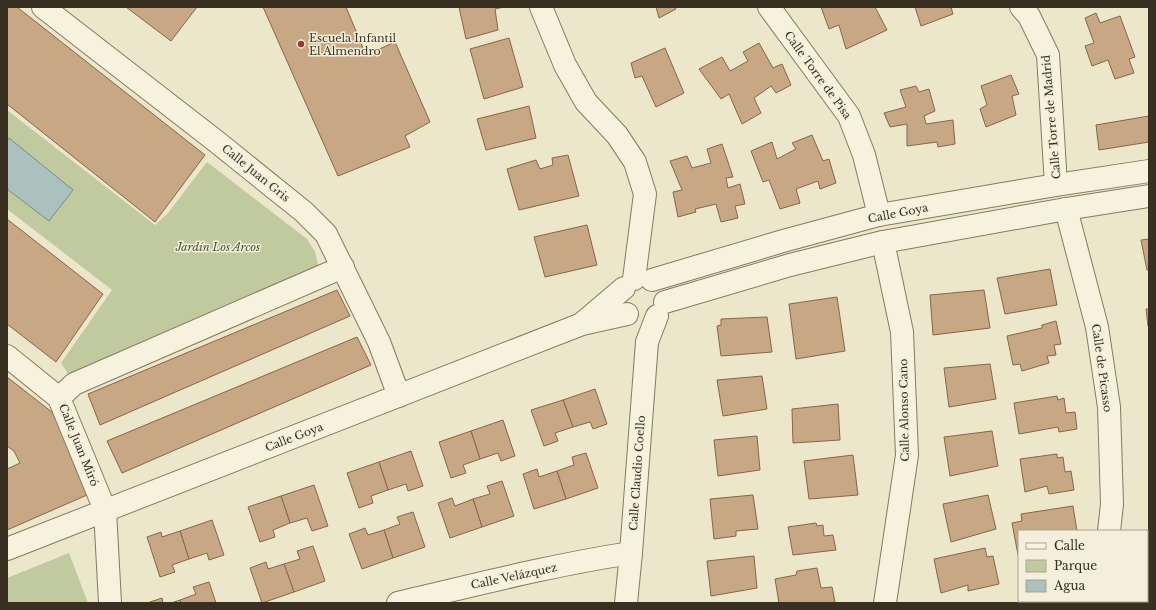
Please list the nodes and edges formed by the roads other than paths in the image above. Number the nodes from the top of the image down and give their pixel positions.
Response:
1 (43, 7) edge
2 (540, 7) edge
3 (769, 7) edge
4 (1021, 7) edge
5 (1149, 171) edge
6 (1056, 185) junction
7 (1149, 196) edge
8 (1066, 209) junction
9 (879, 215) junction
10 (883, 242) junction
11 (343, 267) junction
12 (637, 282) junction
13 (661, 309) junction
14 (630, 316) junction
15 (582, 324) junction
16 (647, 342) junction
17 (7, 356) edge
18 (399, 396) junction
19 (59, 398) junction
20 (105, 510) junction
21 (1109, 530) edge
22 (7, 549) edge
23 (631, 553) junction
24 (110, 603) edge
25 (398, 603) edge
26 (626, 603) edge
27 (885, 603) edge

1 - 11 street, Calle Juan Gris
2 - 12 street
3 - 9 street, Calle Torre de Pisa
4 - 6 street, Calle Torre de Madrid
5 - 6 street, Calle Goya
6 - 9 street, Calle Goya
7 - 8 street
8 - 10 street
8 - 21 street, Calle de Picasso
9 - 12 street, Calle Goya
10 - 13 street
10 - 27 street, Calle Alonso Cano
11 - 18 street, Calle Juan Gris
11 - 19 street
12 - 13 street
12 - 14 street
12 - 15 street, Calle Goya
13 - 14 street
13 - 16 street, Calle Claudio Coello
14 - 15 street, Calle Goya
14 - 16 street
15 - 18 street, Calle Goya
16 - 23 street, Calle Claudio Coello
17 - 19 street, Calle Juan Miró
18 - 20 street, Calle Goya
19 - 20 street, Calle Juan Miró
20 - 22 street, Calle Goya
20 - 24 street, Calle Juan Miró
23 - 25 street, Calle Velázquez
23 - 26 street, Calle Claudio Coello

